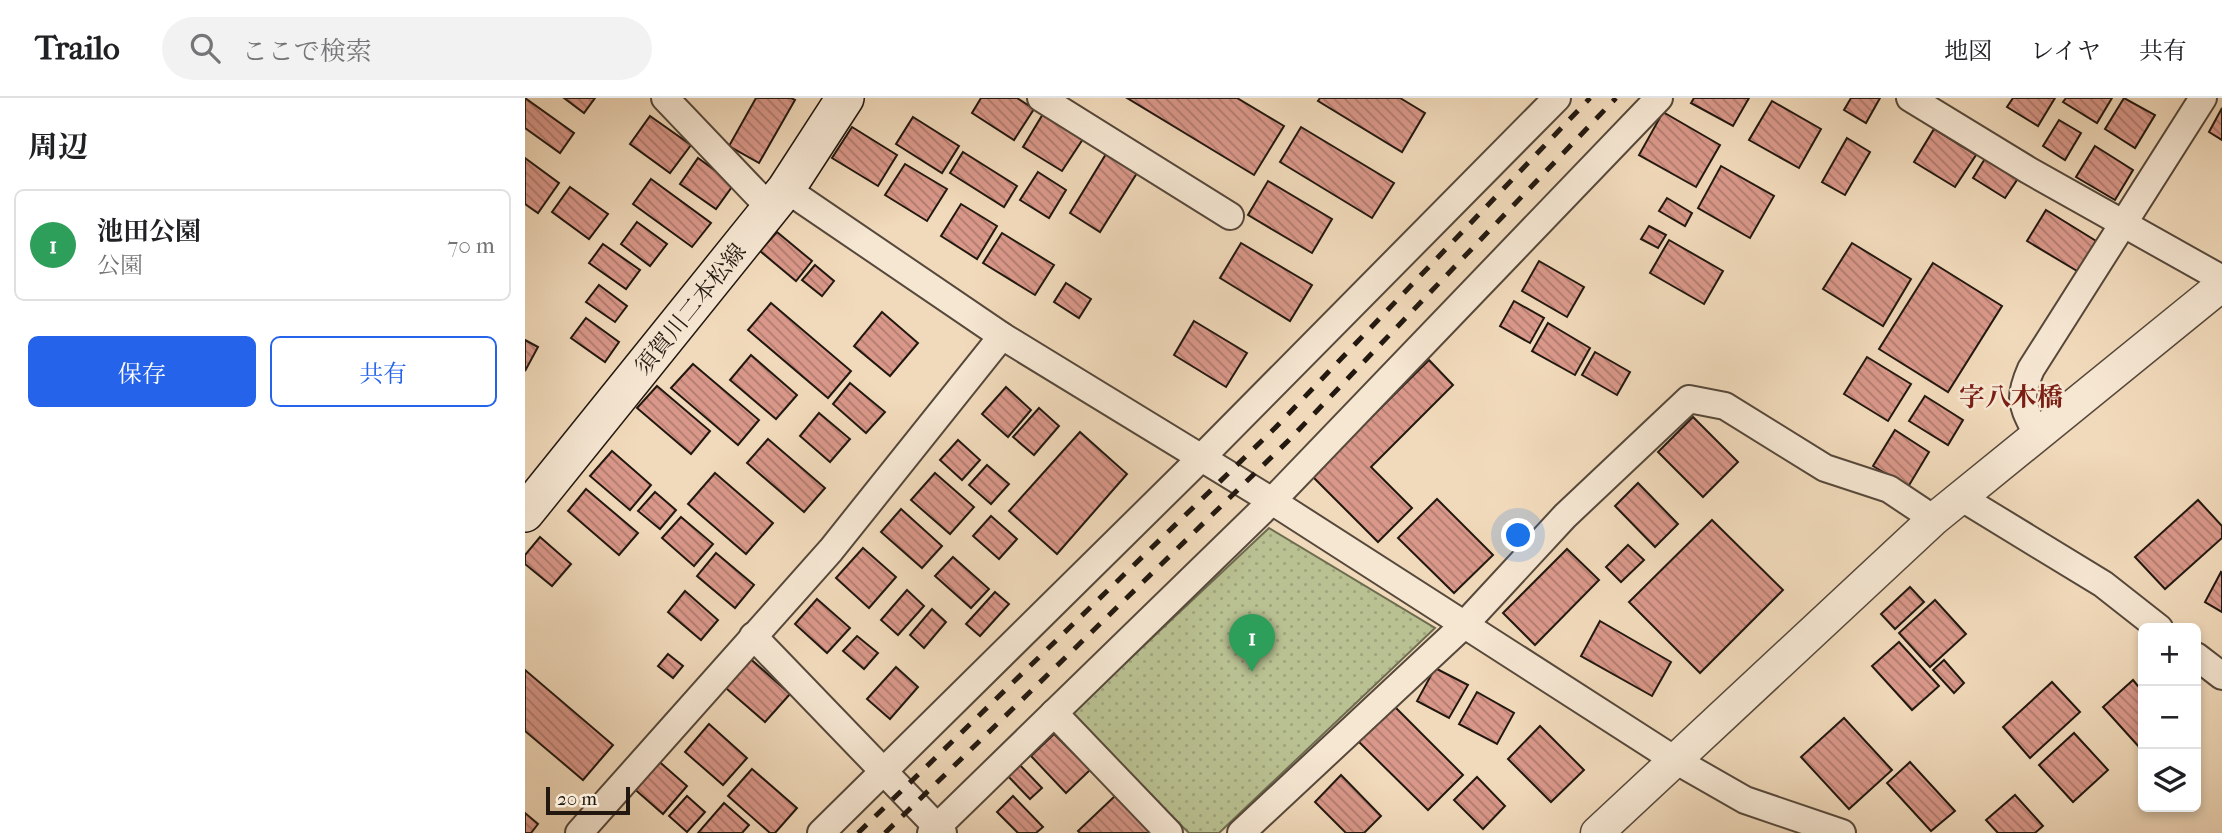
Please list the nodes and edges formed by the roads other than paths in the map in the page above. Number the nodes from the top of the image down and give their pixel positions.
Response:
1 (665, 98) edge
2 (845, 98) edge
3 (1041, 98) edge
4 (1557, 98) edge
5 (1659, 98) edge
6 (1910, 98) edge
7 (2203, 98) edge
8 (778, 199) junction
9 (1230, 216) dead end
10 (2123, 225) junction
11 (2222, 279) edge
12 (2222, 285) edge
13 (1002, 336) junction
14 (2037, 435) junction
15 (1201, 459) junction
16 (1962, 498) junction
17 (1272, 501) junction
18 (525, 513) edge
19 (1934, 519) junction
20 (2153, 623) edge
21 (1465, 624) junction
22 (753, 636) junction
23 (2201, 660) edge
24 (2222, 676) edge
25 (1054, 713) junction
26 (1675, 760) junction
27 (885, 771) junction
28 (937, 831) edge
29 (579, 833) edge
30 (821, 833) edge
31 (1169, 833) edge
32 (1241, 833) edge
33 (1597, 833) edge
34 (1842, 833) edge

1 - 8 street
2 - 8 main road, 須賀川二本松線
3 - 9 street
4 - 15 street
5 - 17 street
6 - 10 street
7 - 10 street
8 - 13 street
8 - 18 main road, 須賀川二本松線
10 - 11 street
10 - 14 street
12 - 14 street
13 - 15 street
13 - 22 street
14 - 16 street
15 - 17 street
15 - 27 street
16 - 19 street
16 - 20 street
17 - 21 street
17 - 25 street
19 - 21 street
19 - 26 street
21 - 26 street
21 - 32 street
22 - 27 street
22 - 29 street
23 - 24 street
25 - 28 street
25 - 31 street
26 - 33 street
26 - 34 street
27 - 28 street
27 - 30 street

